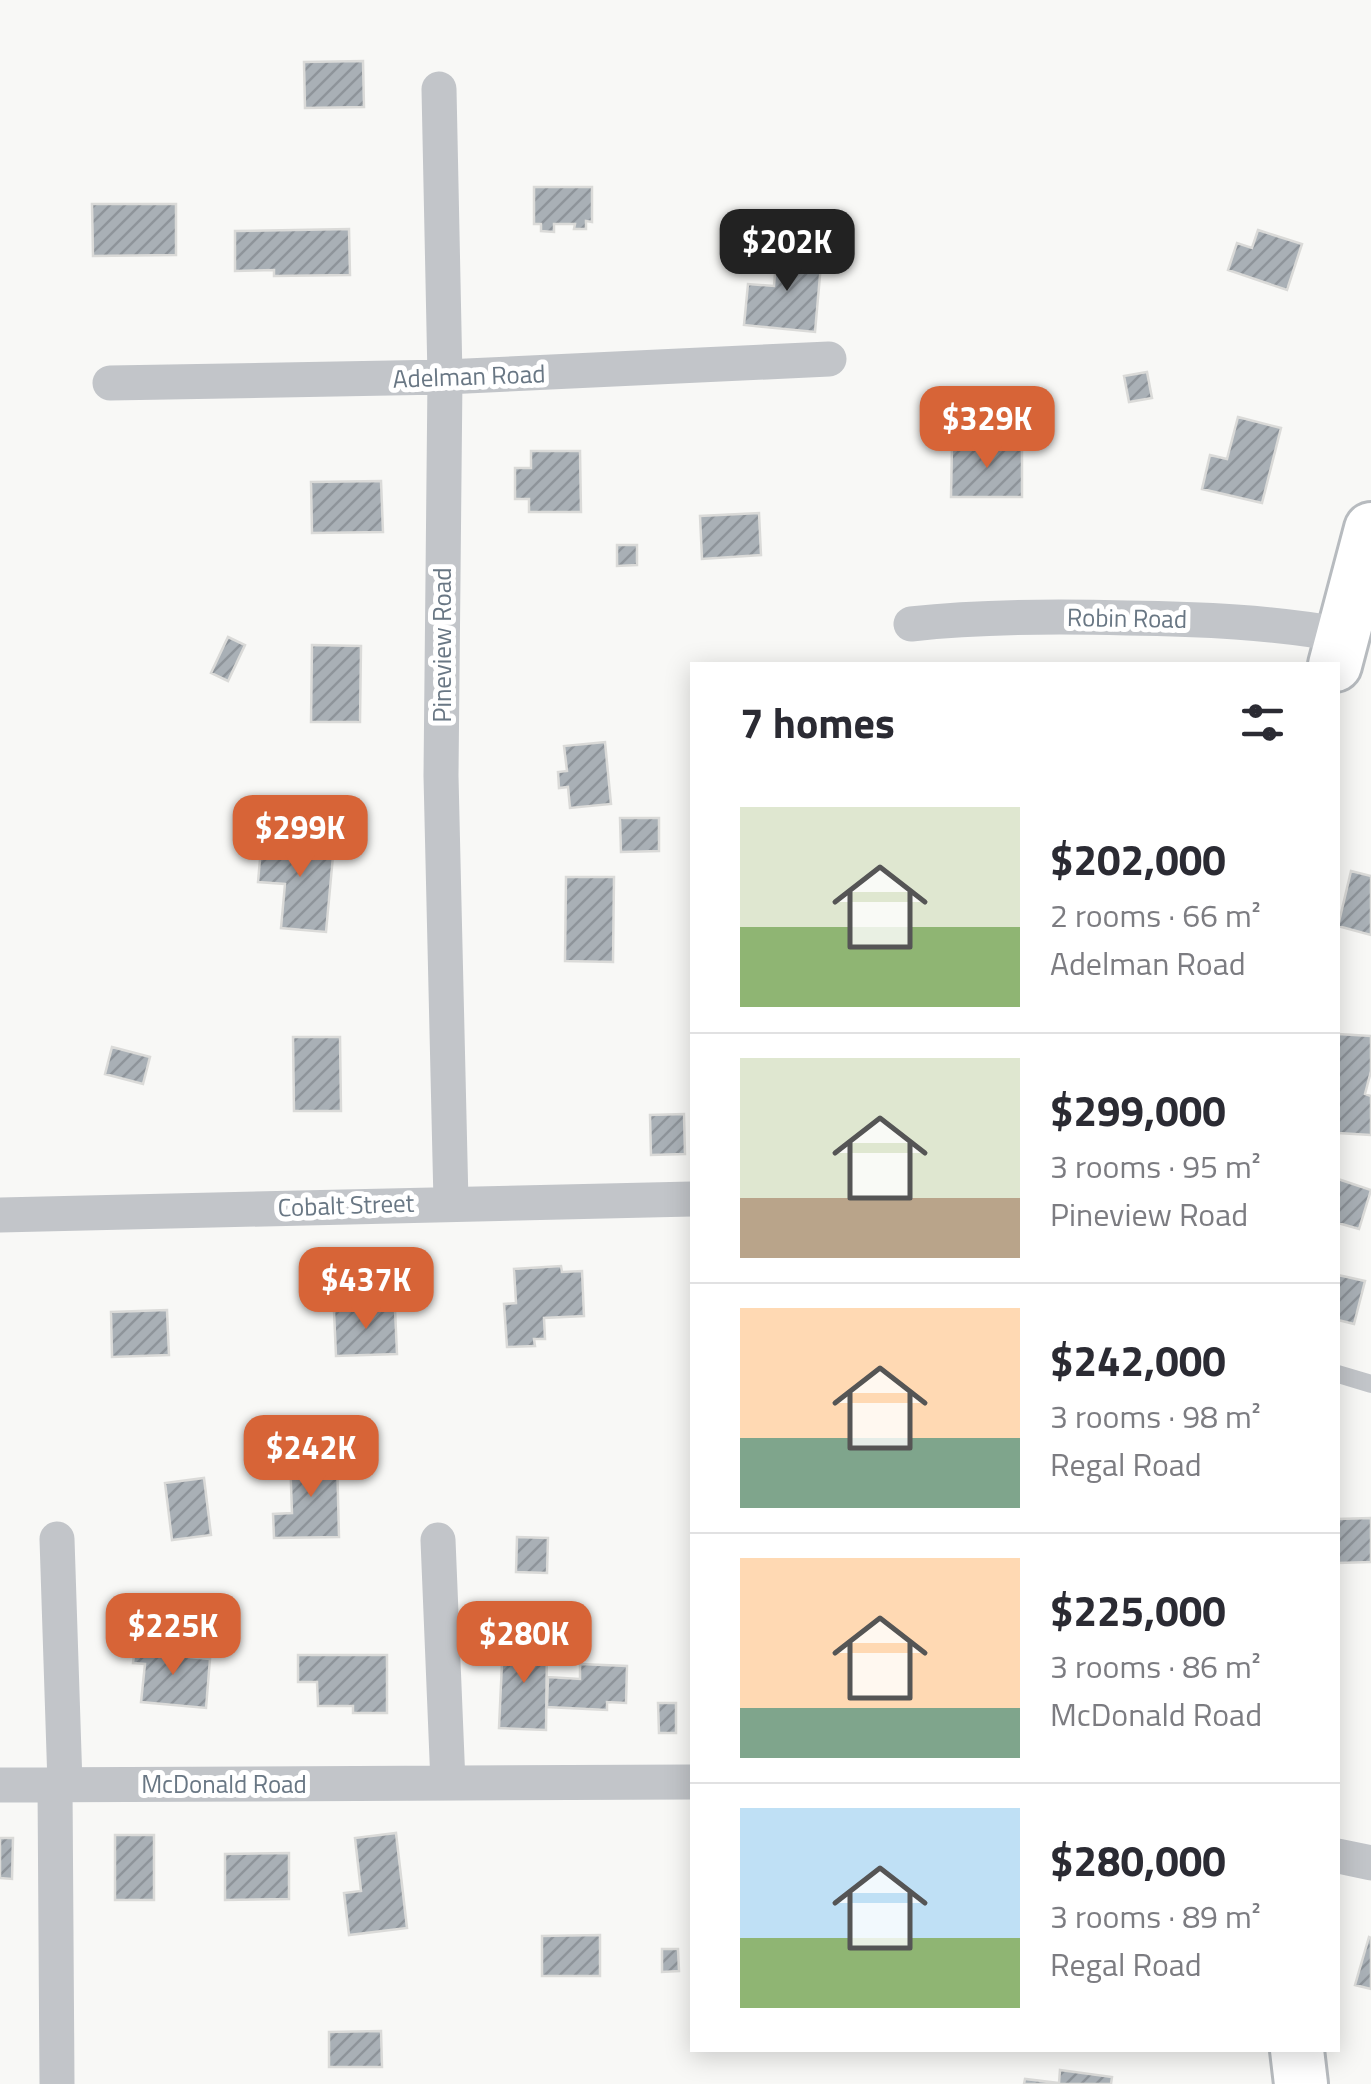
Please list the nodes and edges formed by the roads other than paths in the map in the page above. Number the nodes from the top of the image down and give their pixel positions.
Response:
1 (439, 88) dead end
2 (829, 359) dead end
3 (444, 378) junction
4 (110, 383) dead end
5 (1371, 529) edge
6 (911, 624) dead end
7 (1339, 650) edge
8 (690, 1199) edge
9 (451, 1202) junction
10 (0, 1215) edge
11 (1340, 1375) edge
12 (1371, 1384) edge
13 (57, 1539) dead end
14 (438, 1540) dead end
15 (690, 1782) edge
16 (448, 1783) junction
17 (60, 1784) junction
18 (0, 1785) edge
19 (1340, 1856) edge
20 (1371, 1863) edge
21 (1297, 2052) edge
22 (58, 2084) edge
23 (1301, 2084) edge

1 - 3 street, Pineview Road
2 - 3 street, Adelman Road
3 - 4 street, Adelman Road
3 - 9 street, Pineview Road
5 - 7 street
6 - 7 street, Robin Road
8 - 9 street, Cobalt Street
9 - 10 street, Cobalt Street
11 - 12 lane
13 - 17 street
14 - 16 street
15 - 16 street, McDonald Road
16 - 17 street, McDonald Road
17 - 18 street, McDonald Road
17 - 22 street
19 - 20 street
21 - 23 street

